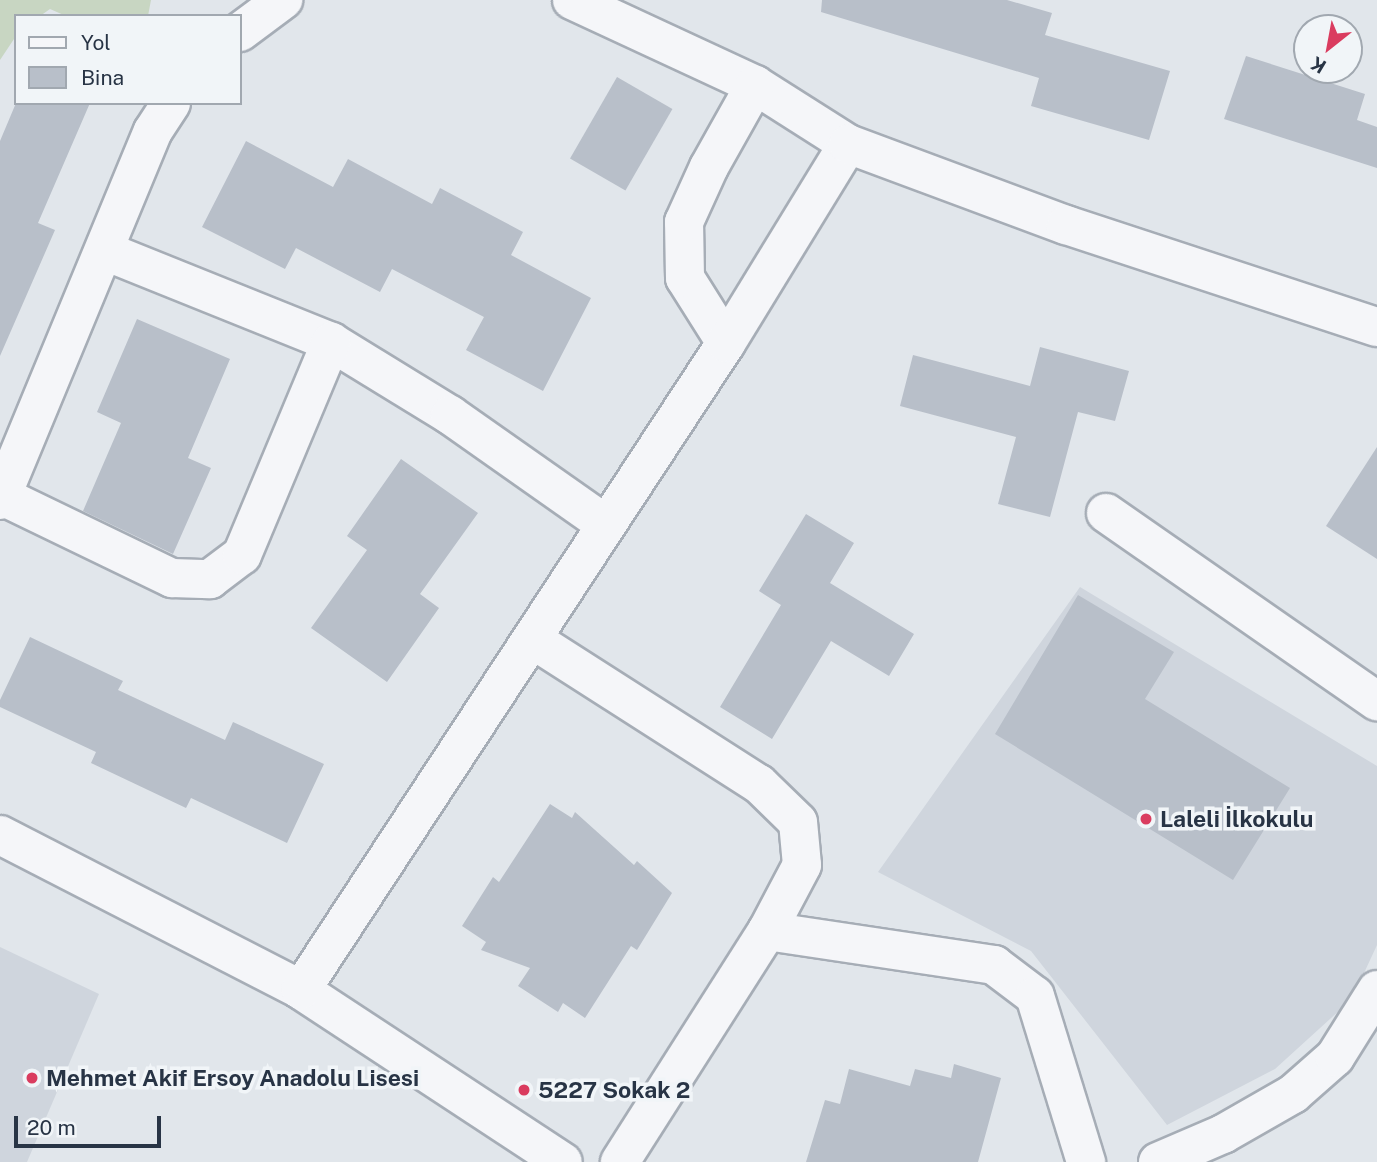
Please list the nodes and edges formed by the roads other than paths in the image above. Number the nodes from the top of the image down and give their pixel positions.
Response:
1 (282, 0) edge
2 (572, 0) edge
3 (242, 30) edge
4 (755, 85) junction
5 (170, 105) edge
6 (848, 144) junction
7 (105, 251) junction
8 (1377, 327) edge
9 (331, 342) junction
10 (726, 343) junction
11 (1, 498) edge
12 (1106, 513) dead end
13 (605, 524) junction
14 (532, 639) junction
15 (1377, 701) edge
16 (0, 835) edge
17 (767, 931) junction
18 (301, 989) junction
19 (1377, 990) edge
20 (563, 1162) edge
21 (620, 1162) edge
22 (1086, 1162) edge
23 (1158, 1162) edge

1 - 3 street
2 - 4 street
4 - 6 street
4 - 10 street
5 - 7 street
6 - 8 street
6 - 10 street
7 - 9 street
7 - 11 street
9 - 11 street
9 - 13 street
10 - 13 street
12 - 15 street
13 - 14 street
14 - 17 street
14 - 18 street
16 - 18 street
17 - 21 street
17 - 22 street
18 - 20 street
19 - 23 street

